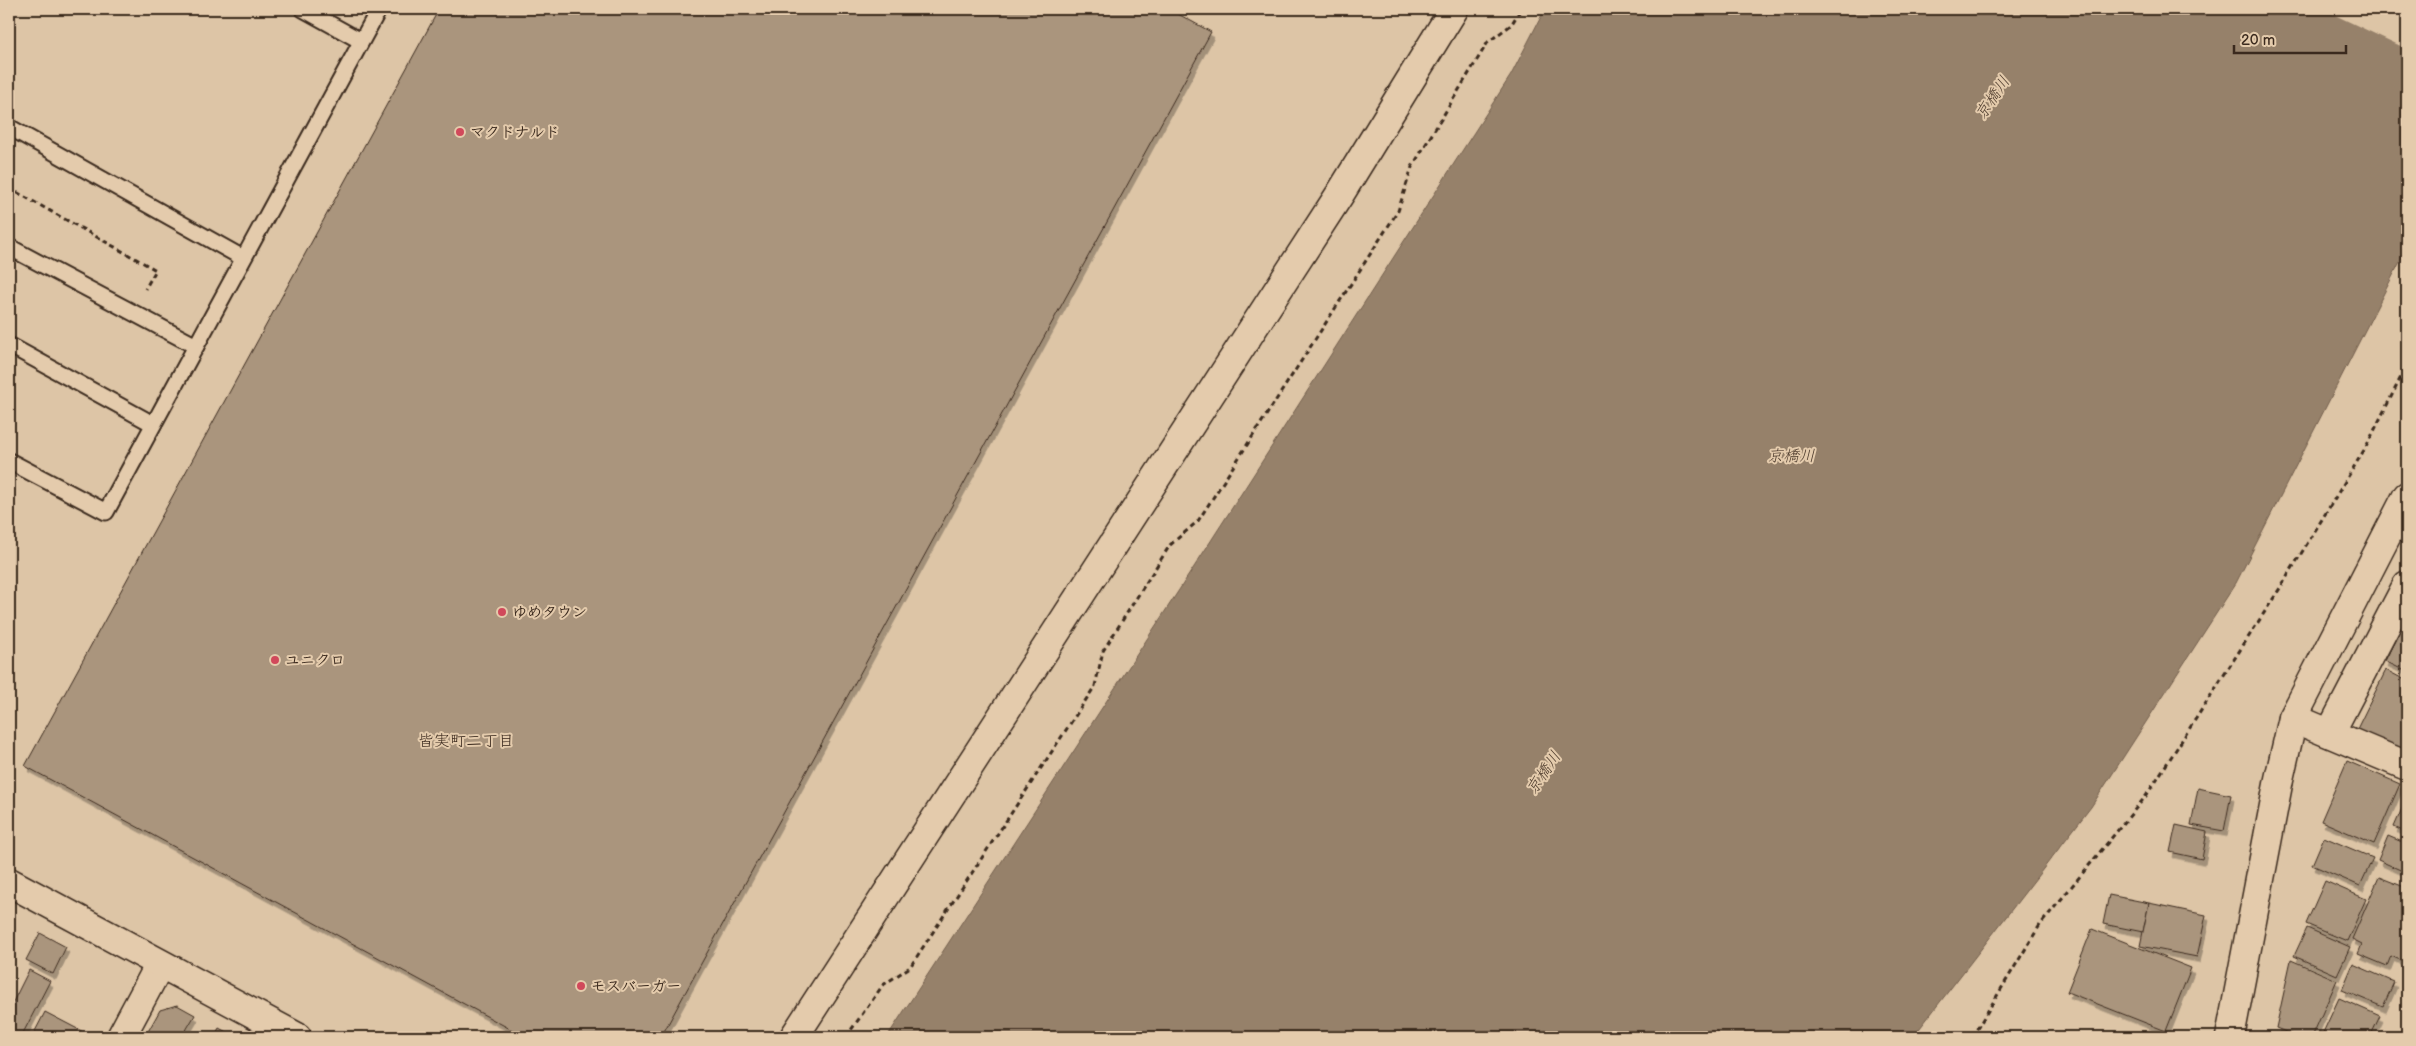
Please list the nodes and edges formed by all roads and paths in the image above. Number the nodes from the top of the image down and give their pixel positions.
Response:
1 (303, 9) edge
2 (379, 9) edge
3 (1454, 9) edge
4 (1521, 9) edge
5 (361, 41) junction
6 (9, 128) edge
7 (9, 188) edge
8 (9, 247) edge
9 (243, 258) junction
10 (144, 291) dead end
11 (9, 346) edge
12 (196, 346) junction
13 (2407, 365) edge
14 (154, 424) junction
15 (9, 461) edge
16 (2407, 496) edge
17 (2407, 585) edge
18 (2293, 718) junction
19 (2330, 733) junction
20 (2407, 766) edge
21 (9, 882) edge
22 (160, 964) junction
23 (121, 1037) edge
24 (297, 1037) edge
25 (794, 1037) edge
26 (846, 1037) edge
27 (1972, 1037) edge
28 (2230, 1037) edge

1 - 5 lane
2 - 5 lane
3 - 25 street
4 - 26 path
5 - 9 lane
6 - 9 lane
7 - 10 path
8 - 12 lane
9 - 12 lane
11 - 14 lane
12 - 14 lane
13 - 27 path
14 - 15 lane
16 - 18 street
17 - 19 street
18 - 19 street
18 - 28 street
19 - 20 street
21 - 22 street
22 - 23 street
22 - 24 street

